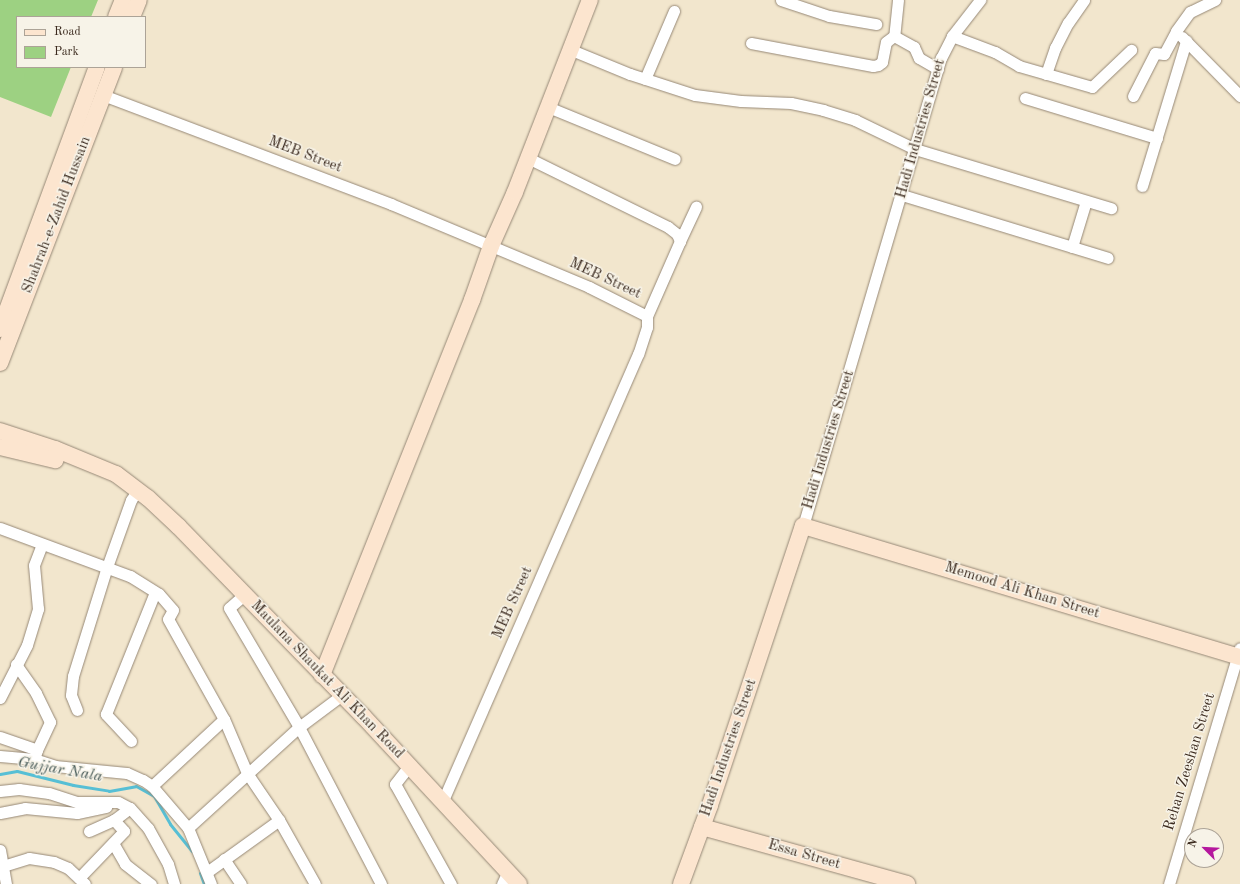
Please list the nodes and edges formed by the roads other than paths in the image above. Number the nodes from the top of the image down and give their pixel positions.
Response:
1 (123, 0) edge
2 (139, 0) edge
3 (590, 0) edge
4 (782, 0) edge
5 (898, 0) edge
6 (980, 0) edge
7 (1084, 0) edge
8 (1215, 0) edge
9 (674, 11) dead end
10 (116, 16) edge
11 (132, 16) edge
12 (876, 24) dead end
13 (1176, 31) junction
14 (894, 36) junction
15 (952, 36) junction
16 (1186, 42) junction
17 (750, 43) dead end
18 (570, 49) junction
19 (1131, 50) dead end
20 (97, 68) edge
21 (114, 68) edge
22 (938, 69) junction
23 (1046, 74) junction
24 (645, 79) junction
25 (104, 95) junction
26 (1133, 96) dead end
27 (1240, 96) edge
28 (1025, 98) dead end
29 (548, 107) junction
30 (1156, 138) junction
31 (915, 149) junction
32 (528, 158) junction
33 (674, 159) dead end
34 (1142, 186) dead end
35 (902, 195) junction
36 (1086, 201) junction
37 (696, 207) dead end
38 (1111, 208) dead end
39 (680, 241) junction
40 (491, 246) junction
41 (1072, 247) junction
42 (1108, 258) dead end
43 (647, 316) junction
44 (0, 329) edge
45 (0, 363) edge
46 (0, 431) edge
47 (0, 447) edge
48 (133, 488) junction
49 (803, 526) junction
50 (0, 528) edge
51 (42, 544) junction
52 (107, 567) junction
53 (155, 592) junction
54 (245, 594) junction
55 (1239, 654) edge
56 (16, 664) junction
57 (322, 675) junction
58 (342, 695) junction
59 (0, 698) edge
60 (77, 710) dead end
61 (224, 719) junction
62 (299, 727) junction
63 (0, 737) edge
64 (131, 741) dead end
65 (36, 755) junction
66 (0, 756) edge
67 (409, 766) junction
68 (247, 773) junction
69 (152, 786) junction
70 (0, 791) edge
71 (443, 801) junction
72 (106, 807) dead end
73 (130, 808) junction
74 (0, 813) edge
75 (114, 820) junction
76 (279, 820) junction
77 (702, 827) junction
78 (188, 828) junction
79 (89, 831) dead end
80 (113, 843) junction
81 (0, 850) edge
82 (224, 859) junction
83 (3, 866) junction
84 (207, 872) junction
85 (505, 877) edge
86 (82, 881) edge
87 (6, 884) edge
88 (151, 884) edge
89 (174, 884) edge
90 (211, 884) edge
91 (241, 884) edge
92 (315, 884) edge
93 (381, 884) edge
94 (451, 884) edge
95 (519, 884) edge
96 (681, 884) edge
97 (907, 884) edge
98 (1169, 884) edge

1 - 10 street
2 - 11 street
3 - 18 street
4 - 12 street
5 - 14 street
6 - 15 street, Hadi Industries Street
7 - 23 street
8 - 13 street
9 - 24 street
13 - 16 street
13 - 26 street
14 - 17 street
14 - 22 street
15 - 22 street, Hadi Industries Street
15 - 23 street
16 - 27 street
16 - 30 street
18 - 24 street
18 - 29 street
19 - 23 street
20 - 44 street, Shahrah-e-Zahid Hussain
21 - 25 street, Shahrah-e-Zahid Hussain
22 - 31 street, Hadi Industries Street
24 - 31 street
25 - 40 street, MEB Street
25 - 45 street, Shahrah-e-Zahid Hussain
28 - 30 street
29 - 32 street
29 - 33 street
30 - 34 street
31 - 35 street, Hadi Industries Street
31 - 36 street
32 - 39 street
32 - 40 street
35 - 41 street
35 - 49 street, Hadi Industries Street
36 - 38 street
36 - 41 street
37 - 39 street
39 - 43 street
40 - 43 street, MEB Street
40 - 57 street
41 - 42 street
43 - 71 street, MEB Street
46 - 48 street, Maulana Shaukat Ali Khan Road
47 - 48 street, Maulana Shaukat Ali Khan Road
48 - 52 street
48 - 54 street, Maulana Shaukat Ali Khan Road
49 - 55 street, Memood Ali Khan Street
49 - 77 street, Hadi Industries Street
50 - 51 street
51 - 52 street
51 - 56 street
52 - 53 street
52 - 60 street
53 - 61 street
53 - 64 street
54 - 57 street, Maulana Shaukat Ali Khan Road
54 - 62 street
55 - 98 street, Rehan Zeeshan Street
56 - 59 street
56 - 65 street
57 - 58 street, Maulana Shaukat Ali Khan Road
58 - 62 street
58 - 67 street, Maulana Shaukat Ali Khan Road
61 - 68 street
61 - 69 street
62 - 68 street
62 - 93 street
63 - 65 street
65 - 66 street
65 - 69 street
67 - 71 street, Maulana Shaukat Ali Khan Road
67 - 94 street
68 - 76 street
68 - 78 street
69 - 78 street
70 - 73 street
71 - 85 street, Maulana Shaukat Ali Khan Road
72 - 74 street
73 - 75 street
73 - 89 street
75 - 79 street
75 - 80 street
76 - 82 street
76 - 92 street
77 - 96 street, Hadi Industries Street
77 - 97 street, Essa Street
78 - 84 street
80 - 86 street
80 - 88 street
81 - 83 street
82 - 84 street
82 - 91 street
83 - 86 street
83 - 87 street
84 - 90 street
85 - 95 street, Maulana Shaukat Ali Khan Road

